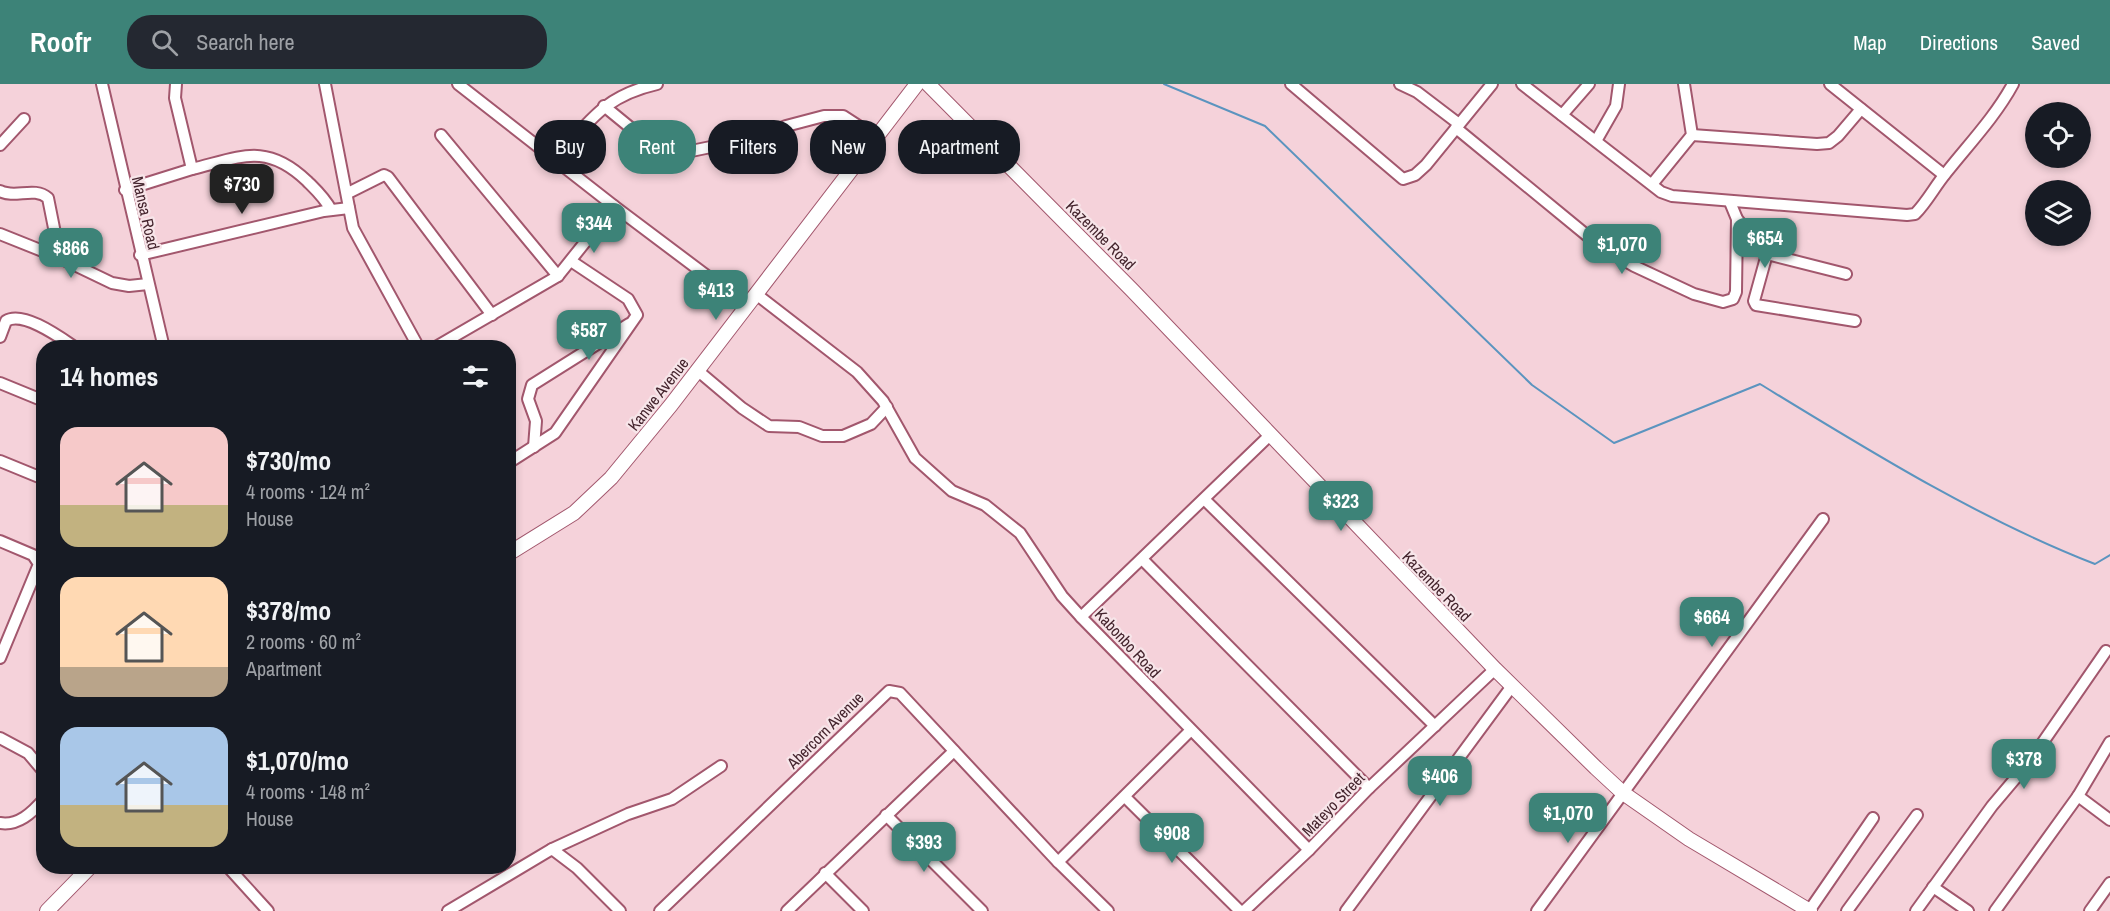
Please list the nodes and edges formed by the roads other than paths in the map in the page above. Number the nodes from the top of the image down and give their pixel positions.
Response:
1 (102, 84) edge
2 (176, 84) edge
3 (325, 84) edge
4 (458, 84) edge
5 (657, 84) edge
6 (917, 84) edge
7 (928, 84) edge
8 (1291, 84) edge
9 (1400, 84) edge
10 (1492, 84) edge
11 (1522, 84) edge
12 (1589, 84) edge
13 (1618, 84) edge
14 (1684, 84) edge
15 (1830, 84) edge
16 (2013, 84) edge
17 (604, 105) junction
18 (1860, 109) junction
19 (1562, 115) junction
20 (24, 119) dead end
21 (590, 120) edge
22 (812, 120) edge
23 (849, 120) edge
24 (810, 121) edge
25 (1457, 126) junction
26 (441, 135) dead end
27 (1692, 135) junction
28 (534, 141) edge
29 (1596, 141) junction
30 (0, 145) edge
31 (192, 169) junction
32 (575, 174) edge
33 (1944, 175) junction
34 (1653, 183) junction
35 (125, 190) junction
36 (0, 191) edge
37 (348, 193) junction
38 (1730, 202) junction
39 (614, 206) junction
40 (349, 208) junction
41 (331, 210) junction
42 (1737, 219) junction
43 (0, 234) edge
44 (1767, 254) junction
45 (140, 255) junction
46 (60, 258) junction
47 (571, 261) junction
48 (1846, 274) dead end
49 (558, 276) junction
50 (148, 284) junction
51 (756, 294) junction
52 (747, 306) junction
53 (492, 315) junction
54 (634, 321) junction
55 (1855, 321) dead end
56 (0, 337) edge
57 (63, 340) edge
58 (162, 340) edge
59 (414, 340) edge
60 (448, 340) edge
61 (697, 370) junction
62 (0, 383) edge
63 (36, 398) edge
64 (887, 408) junction
65 (1270, 435) junction
66 (534, 447) junction
67 (516, 458) edge
68 (0, 461) edge
69 (36, 475) edge
70 (1205, 500) junction
71 (1823, 519) dead end
72 (0, 541) edge
73 (516, 549) edge
74 (1142, 559) junction
75 (36, 560) edge
76 (36, 571) edge
77 (1081, 617) junction
78 (2106, 651) dead end
79 (0, 658) edge
80 (1495, 669) junction
81 (1512, 686) junction
82 (1435, 726) junction
83 (1190, 731) junction
84 (0, 738) edge
85 (2110, 742) edge
86 (954, 751) junction
87 (36, 762) edge
88 (721, 765) dead end
89 (1368, 788) junction
90 (1623, 793) junction
91 (2078, 796) junction
92 (1125, 797) junction
93 (36, 806) edge
94 (886, 814) junction
95 (1917, 815) dead end
96 (1873, 818) dead end
97 (2110, 820) edge
98 (0, 823) edge
99 (552, 849) junction
100 (1309, 850) junction
101 (1058, 862) junction
102 (516, 870) edge
103 (825, 873) junction
104 (83, 874) edge
105 (234, 874) edge
106 (510, 874) edge
107 (2110, 883) edge
108 (1933, 887) junction
109 (616, 909) edge
110 (47, 911) edge
111 (268, 911) edge
112 (448, 911) edge
113 (660, 911) edge
114 (787, 911) edge
115 (863, 911) edge
116 (982, 911) edge
117 (1108, 911) edge
118 (1240, 911) edge
119 (1244, 911) edge
120 (1346, 911) edge
121 (1537, 911) edge
122 (1809, 911) edge
123 (1847, 911) edge
124 (1916, 911) edge
125 (1968, 911) edge
126 (1995, 911) edge
127 (2090, 911) edge

1 - 35 street, Mansa Road
2 - 31 street
3 - 37 street
4 - 28 street
5 - 17 street
6 - 51 main road, Kanwe Avenue
7 - 65 main road, Kazembe Road
8 - 25 street
9 - 25 street
10 - 25 street
11 - 19 street
12 - 19 street
13 - 29 street
14 - 27 street
15 - 18 street
16 - 33 street
17 - 21 street
17 - 24 street
18 - 27 street
18 - 33 street
19 - 29 street
20 - 30 street
22 - 23 street
25 - 42 street
26 - 49 street
27 - 34 street
29 - 34 street
31 - 35 street
31 - 41 street
32 - 39 street
33 - 38 street
34 - 38 street
35 - 45 street, Mansa Road
36 - 46 street
37 - 40 street
37 - 53 street
38 - 42 street
39 - 47 street
39 - 52 street
40 - 41 street
40 - 59 street
41 - 45 street
42 - 44 street
43 - 46 street
44 - 48 street
44 - 55 street
45 - 50 street, Mansa Road
46 - 50 street
47 - 49 street
47 - 54 street
49 - 53 street
50 - 58 street, Mansa Road
51 - 52 main road, Kanwe Avenue
51 - 64 street
52 - 61 main road, Kanwe Avenue
53 - 60 street
54 - 66 street
54 - 66 street
56 - 57 street
61 - 64 street
61 - 73 main road, Kanwe Avenue
62 - 63 street
64 - 77 street
65 - 70 street, Kabonbo Road
65 - 80 main road, Kazembe Road
66 - 67 street
68 - 69 street
70 - 74 street, Kabonbo Road
70 - 82 street
71 - 90 street
72 - 75 street
74 - 77 street, Kabonbo Road
74 - 89 street
76 - 79 street
77 - 83 street, Kabonbo Road
78 - 108 street
80 - 81 main road, Kazembe Road
80 - 82 street, Mateyo Street
81 - 90 main road, Kazembe Road
81 - 120 street
82 - 89 street, Mateyo Street
83 - 92 street
83 - 100 street, Kabonbo Road
84 - 87 street
85 - 91 street
86 - 94 street
86 - 101 street, Abercorn Avenue
86 - 113 street, Abercorn Avenue
88 - 99 street
89 - 100 street, Mateyo Street
90 - 121 street
90 - 122 main road, Kazembe Road
91 - 97 street
91 - 126 street
92 - 101 street
92 - 118 street
93 - 98 street
94 - 103 street
94 - 116 street
95 - 123 street
96 - 122 street
99 - 102 street
99 - 109 street
100 - 119 street, Mateyo Street
101 - 117 street, Abercorn Avenue
103 - 114 street
103 - 115 street
104 - 110 main road
105 - 111 street
106 - 112 street
107 - 127 street
108 - 124 street
108 - 125 street

